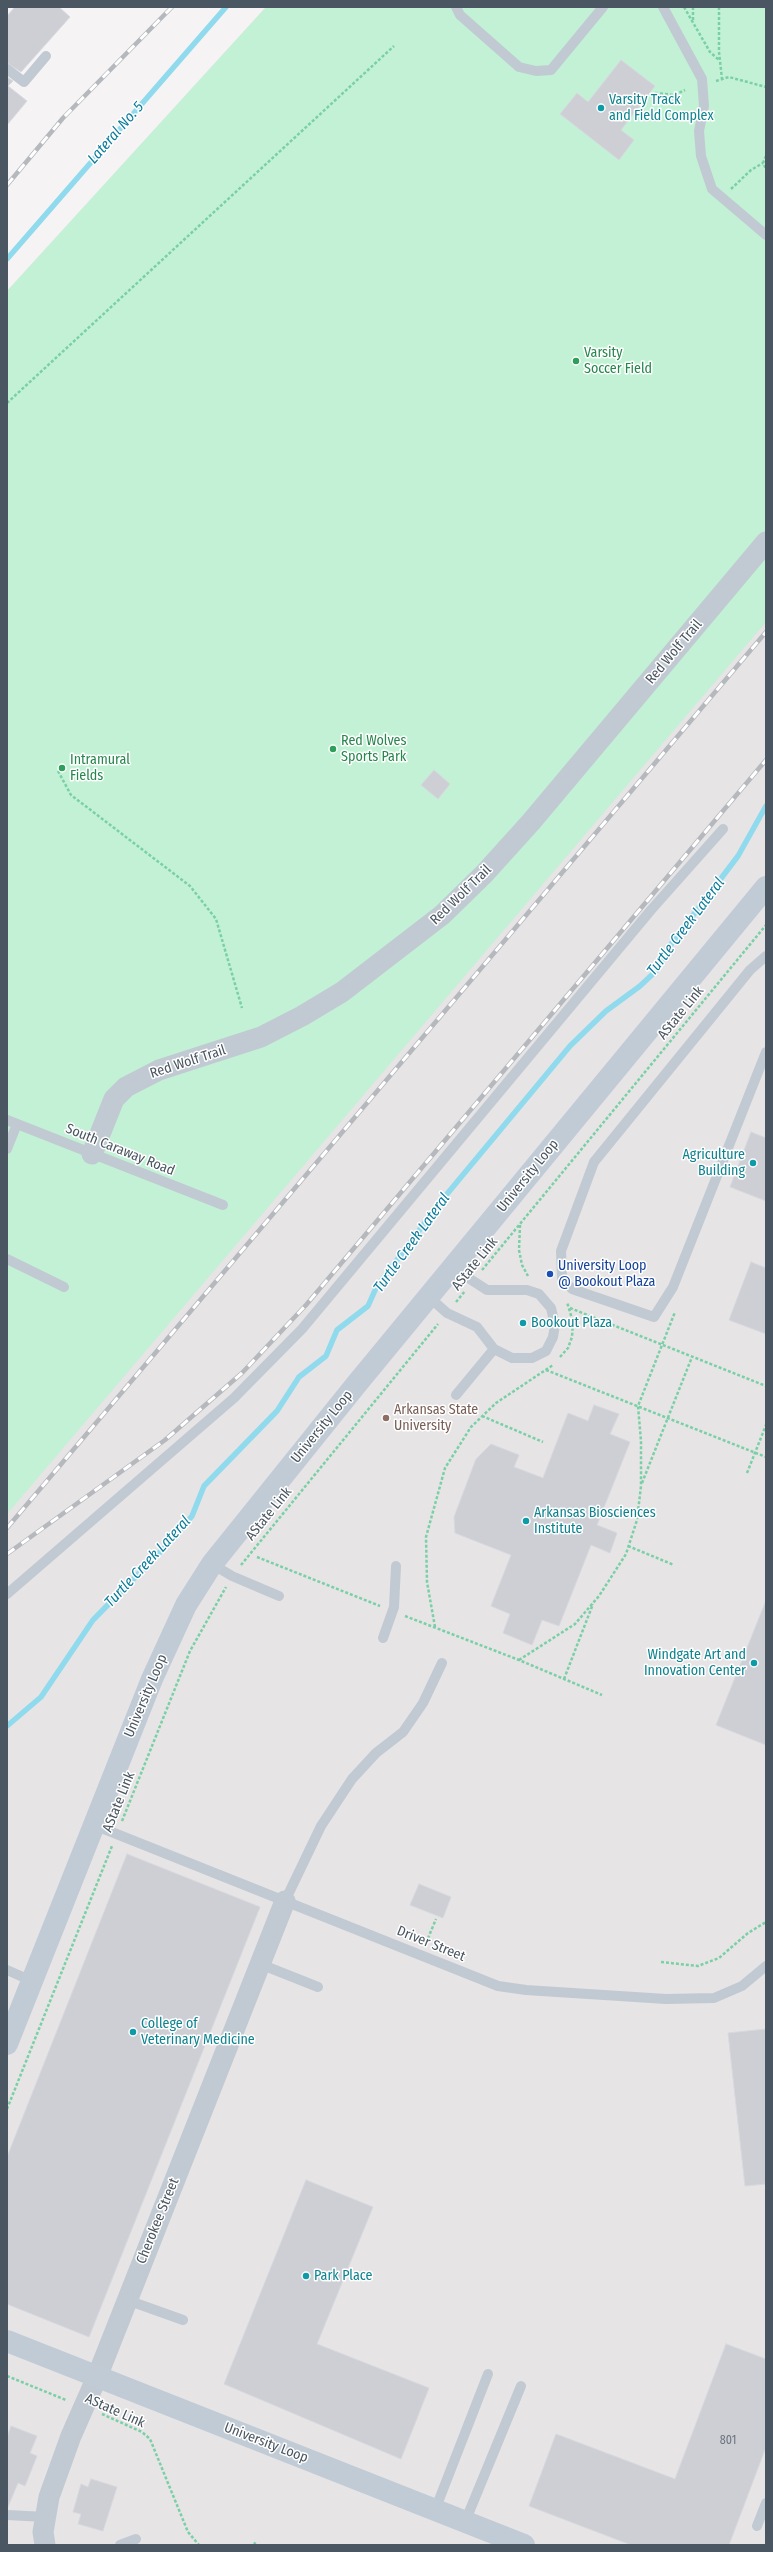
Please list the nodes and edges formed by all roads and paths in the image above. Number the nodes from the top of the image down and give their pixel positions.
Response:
1 (456, 7) edge
2 (603, 7) edge
3 (663, 7) edge
4 (684, 7) edge
5 (693, 7) edge
6 (719, 7) edge
7 (693, 22) junction
8 (394, 46) dead end
9 (46, 56) dead end
10 (720, 60) junction
11 (7, 69) edge
12 (722, 80) junction
13 (710, 82) dead end
14 (766, 87) edge
15 (685, 90) dead end
16 (655, 93) dead end
17 (766, 156) edge
18 (763, 163) junction
19 (766, 169) edge
20 (722, 198) junction
21 (766, 235) edge
22 (7, 402) edge
23 (766, 542) edge
24 (58, 771) dead end
25 (723, 829) dead end
26 (766, 887) edge
27 (766, 925) edge
28 (766, 956) edge
29 (242, 1008) dead end
30 (766, 1052) edge
31 (12, 1122) edge
32 (7, 1149) edge
33 (92, 1154) junction
34 (223, 1205) dead end
35 (520, 1224) junction
36 (7, 1260) edge
37 (453, 1268) junction
38 (530, 1278) dead end
39 (473, 1281) junction
40 (64, 1287) dead end
41 (563, 1296) dead end
42 (429, 1297) junction
43 (564, 1304) dead end
44 (570, 1308) junction
45 (676, 1310) dead end
46 (447, 1313) junction
47 (436, 1327) junction
48 (442, 1327) dead end
49 (662, 1345) junction
50 (494, 1349) junction
51 (692, 1357) junction
52 (538, 1370) dead end
53 (545, 1370) junction
54 (766, 1386) edge
55 (456, 1395) dead end
56 (638, 1406) junction
57 (482, 1416) junction
58 (668, 1418) junction
59 (766, 1425) edge
60 (543, 1442) dead end
61 (755, 1452) junction
62 (766, 1456) edge
63 (747, 1473) dead end
64 (641, 1486) junction
65 (628, 1546) junction
66 (257, 1557) dead end
67 (212, 1564) junction
68 (674, 1565) dead end
69 (396, 1566) dead end
70 (232, 1576) junction
71 (7, 1594) edge
72 (279, 1596) dead end
73 (594, 1602) junction
74 (381, 1606) dead end
75 (403, 1615) dead end
76 (435, 1627) junction
77 (383, 1638) dead end
78 (519, 1660) junction
79 (442, 1663) dead end
80 (564, 1679) junction
81 (602, 1695) dead end
82 (94, 1825) junction
83 (117, 1834) junction
84 (285, 1901) junction
85 (436, 1919) dead end
86 (766, 1922) edge
87 (421, 1955) junction
88 (661, 1962) dead end
89 (260, 1964) junction
90 (766, 1966) edge
91 (7, 1970) edge
92 (32, 1981) junction
93 (318, 1987) dead end
94 (7, 2044) edge
95 (7, 2109) edge
96 (127, 2300) junction
97 (183, 2320) dead end
98 (7, 2341) edge
99 (488, 2374) dead end
100 (7, 2376) edge
101 (97, 2377) junction
102 (520, 2386) dead end
103 (84, 2407) junction
104 (766, 2502) edge
105 (435, 2510) junction
106 (7, 2515) edge
107 (46, 2517) junction
108 (465, 2522) junction
109 (757, 2526) dead end
110 (136, 2539) dead end
111 (256, 2541) dead end
112 (45, 2545) edge
113 (120, 2545) edge
114 (199, 2545) edge
115 (254, 2545) edge
116 (524, 2545) edge

1 - 2 lane
3 - 20 lane
4 - 7 path
5 - 7 path
6 - 10 path
7 - 10 path
8 - 22 path
9 - 11 lane
10 - 12 path
12 - 13 path
12 - 14 path
15 - 16 path
17 - 18 path
18 - 19 path
18 - 20 path
20 - 21 lane
23 - 33 street, Red Wolf Trail
24 - 29 path
25 - 71 lane
26 - 37 street, University Loop
27 - 35 path, AState Link
28 - 30 lane
31 - 32 lane
31 - 33 lane, South Caraway Road
33 - 34 lane, South Caraway Road
35 - 38 path
35 - 39 path, AState Link
36 - 40 lane
37 - 39 lane
37 - 42 street, University Loop
39 - 46 path, AState Link
39 - 50 lane
41 - 44 path
42 - 46 lane
42 - 67 street, University Loop
43 - 44 path
44 - 49 path
44 - 53 path
45 - 49 path
46 - 47 path, AState Link
46 - 50 lane
47 - 48 path
47 - 70 path, AState Link
49 - 51 path
49 - 56 path
50 - 55 lane
51 - 54 path
51 - 58 path
52 - 53 path
53 - 56 path
53 - 57 path
56 - 58 path
56 - 64 path
57 - 60 path
57 - 76 path
58 - 61 path
58 - 64 path
59 - 61 path
61 - 62 path
61 - 63 path
64 - 65 path
65 - 68 path
65 - 73 path
66 - 74 path
67 - 70 lane
67 - 82 street, University Loop
69 - 77 lane
70 - 72 lane
70 - 83 path, AState Link
73 - 78 path
73 - 80 path
75 - 76 path
76 - 78 path
78 - 80 path
79 - 84 lane
80 - 81 path
82 - 83 lane, Driver Street
82 - 92 street, University Loop
83 - 84 lane, Driver Street
83 - 95 path, AState Link
84 - 87 lane, Driver Street
84 - 89 street, Cherokee Street
85 - 87 path
86 - 88 path
87 - 90 lane, Driver Street
89 - 93 lane
89 - 96 street, Cherokee Street
91 - 92 lane
92 - 94 street, University Loop
96 - 97 lane
96 - 101 street, Cherokee Street
98 - 101 street, University Loop
99 - 105 lane
100 - 103 path, AState Link
101 - 103 street, Cherokee Street
101 - 105 street, University Loop
102 - 108 lane
103 - 107 street, Cherokee Street
103 - 114 path, AState Link
104 - 109 lane
105 - 108 street, University Loop
106 - 107 lane
107 - 112 street, Cherokee Street
108 - 116 street, University Loop
110 - 113 lane
111 - 115 path

